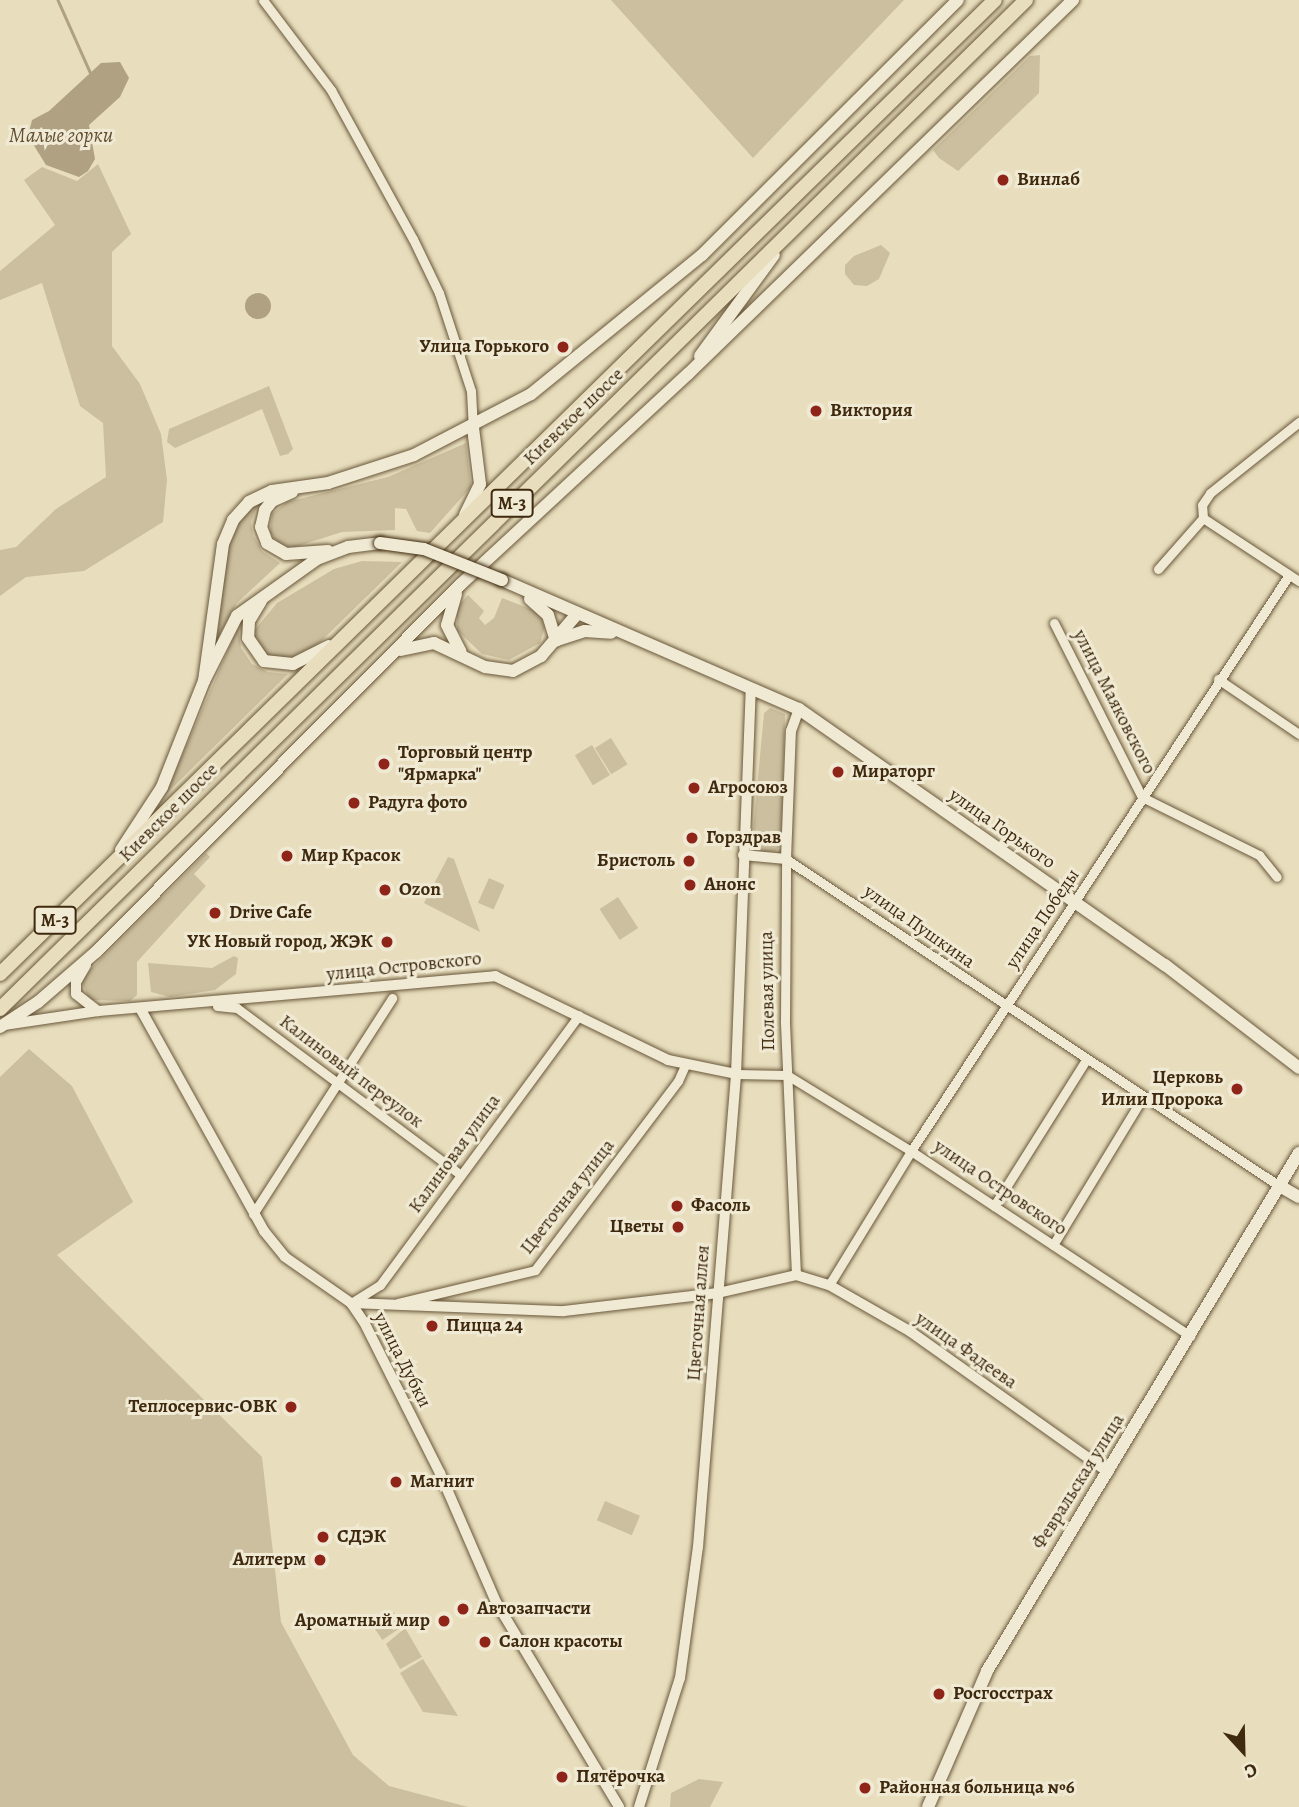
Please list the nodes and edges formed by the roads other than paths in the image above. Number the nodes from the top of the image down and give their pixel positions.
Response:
1 (263, 0) edge
2 (958, 0) edge
3 (995, 0) edge
4 (1026, 0) edge
5 (1037, 0) edge
6 (1073, 0) edge
7 (995, 31) junction
8 (788, 236) junction
9 (688, 374) junction
10 (1299, 422) edge
11 (473, 428) junction
12 (304, 488) junction
13 (1203, 518) junction
14 (458, 526) junction
15 (335, 551) junction
16 (1158, 569) dead end
17 (1289, 575) junction
18 (502, 580) junction
19 (1299, 581) edge
20 (461, 584) junction
21 (271, 589) junction
22 (577, 614) junction
23 (1054, 623) dead end
24 (346, 634) junction
25 (625, 636) junction
26 (556, 641) junction
27 (397, 651) junction
28 (461, 652) junction
29 (1219, 679) junction
30 (204, 681) junction
31 (751, 688) junction
32 (799, 709) junction
33 (1299, 734) edge
34 (1142, 797) junction
35 (743, 855) junction
36 (786, 859) junction
37 (110, 867) junction
38 (1278, 877) dead end
39 (1076, 903) junction
40 (96, 952) junction
41 (0, 974) edge
42 (393, 998) dead end
43 (217, 1006) dead end
44 (1005, 1007) junction
45 (140, 1008) junction
46 (0, 1009) edge
47 (97, 1011) junction
48 (579, 1015) junction
49 (2, 1026) edge
50 (1086, 1060) junction
51 (685, 1065) junction
52 (1299, 1068) edge
53 (736, 1074) junction
54 (787, 1075) junction
55 (335, 1083) junction
56 (1143, 1097) junction
57 (911, 1151) junction
58 (1299, 1153) edge
59 (461, 1175) junction
60 (1278, 1185) junction
61 (1299, 1197) edge
62 (994, 1206) junction
63 (253, 1214) junction
64 (1053, 1245) junction
65 (796, 1275) junction
66 (829, 1284) junction
67 (718, 1293) junction
68 (351, 1303) junction
69 (398, 1303) junction
70 (1190, 1336) junction
71 (1108, 1472) junction
72 (619, 1807) edge
73 (639, 1807) edge
74 (928, 1807) edge

1 - 11 street
2 - 11 main road
3 - 14 highway, Киевское шоссе / М-3
4 - 7 highway, Киевское шоссе / М-3
5 - 7 main road
6 - 9 main road
7 - 8 highway, Киевское шоссе / М-3
8 - 9 main road
8 - 46 highway, Киевское шоссе / М-3
9 - 20 main road
10 - 13 street
11 - 12 main road
11 - 14 main road
12 - 15 main road
12 - 30 main road
13 - 16 street
13 - 17 street
14 - 24 highway, Киевское шоссе / М-3
15 - 18 main road, bridge
15 - 21 main road
17 - 19 street
17 - 29 street, улица Победы
18 - 22 main road
18 - 26 main road
20 - 27 main road
20 - 28 main road
21 - 24 main road
21 - 30 main road
22 - 25 main road
22 - 26 main road
23 - 34 street, улица Маяковского
24 - 37 highway, Киевское шоссе / М-3
25 - 26 main road
25 - 31 main road, улица Горького
26 - 28 main road
27 - 28 main road
27 - 40 main road
29 - 33 street
29 - 34 street, улица Победы
30 - 37 main road
31 - 32 main road, улица Горького
31 - 35 street, Цветочная аллея
32 - 36 street, Полевая улица
32 - 39 main road, улица Горького
34 - 38 street
34 - 39 street, улица Победы
35 - 36 street
35 - 53 street, Цветочная аллея
36 - 44 street, улица Пушкина
36 - 54 street, Полевая улица
37 - 41 highway, Киевское шоссе / М-3
39 - 44 street, улица Победы
39 - 52 main road, улица Горького
40 - 47 street
40 - 49 main road
42 - 55 street
43 - 55 street, Калиновый переулок
44 - 50 street, улица Пушкина
44 - 57 street, улица Победы
45 - 47 street
45 - 48 street, улица Островского
45 - 63 street, улица Дубки
47 - 49 street
48 - 51 street, улица Островского
48 - 59 street, Калиновая улица
50 - 56 street, улица Пушкина
50 - 62 street
51 - 53 street, улица Островского
51 - 69 street, Цветочная улица
53 - 54 street
53 - 67 street, Цветочная аллея
54 - 57 street, улица Островского
54 - 65 street, Полевая улица
55 - 59 street, Калиновый переулок
55 - 63 street
56 - 60 street, улица Пушкина
56 - 64 street
57 - 62 street, улица Островского
57 - 66 street, улица Победы
58 - 60 main road, Февральская улица
59 - 68 street, Калиновая улица
60 - 61 main road
60 - 70 main road, Февральская улица
62 - 64 street, улица Островского
63 - 68 street, улица Дубки
64 - 70 street, улица Островского
65 - 66 street, улица Фадеева
65 - 67 street
66 - 71 street, улица Фадеева
67 - 69 street
67 - 73 street, Цветочная аллея
68 - 69 street
68 - 72 street, улица Дубки
70 - 71 main road, Февральская улица
71 - 74 main road, Февральская улица

